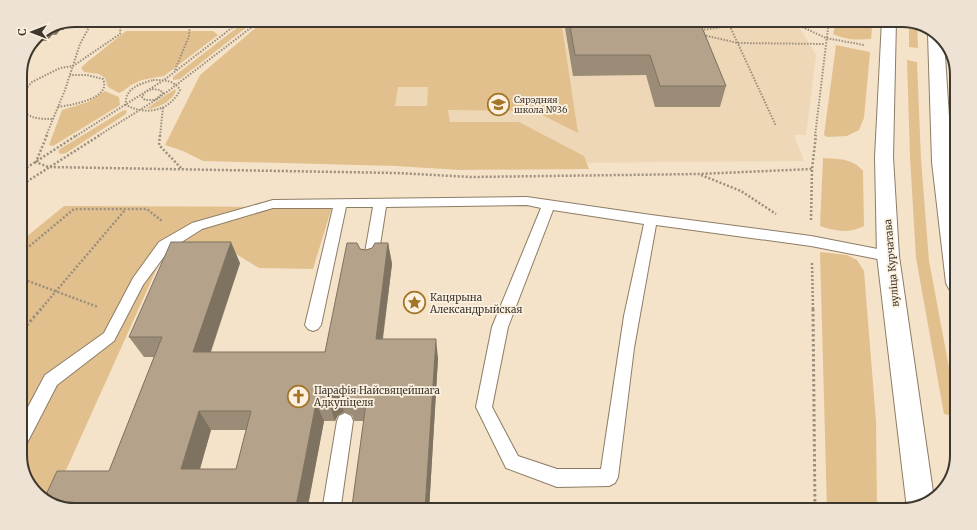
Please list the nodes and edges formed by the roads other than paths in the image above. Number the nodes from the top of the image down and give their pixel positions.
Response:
1 (889, 27) edge
2 (936, 41) edge
3 (340, 203) junction
4 (380, 203) junction
5 (549, 204) junction
6 (651, 220) junction
7 (950, 233) edge
8 (888, 256) junction
9 (370, 264) edge
10 (312, 325) dead end
11 (345, 421) dead end
12 (27, 426) edge
13 (919, 500) edge
14 (332, 503) edge

1 - 8 main road, вуліца Курчатава
2 - 7 main road
3 - 4 lane
3 - 10 lane
3 - 12 lane
4 - 5 lane
4 - 9 lane
5 - 6 lane
5 - 6 lane
6 - 8 lane
8 - 13 main road, вуліца Курчатава
11 - 14 lane

